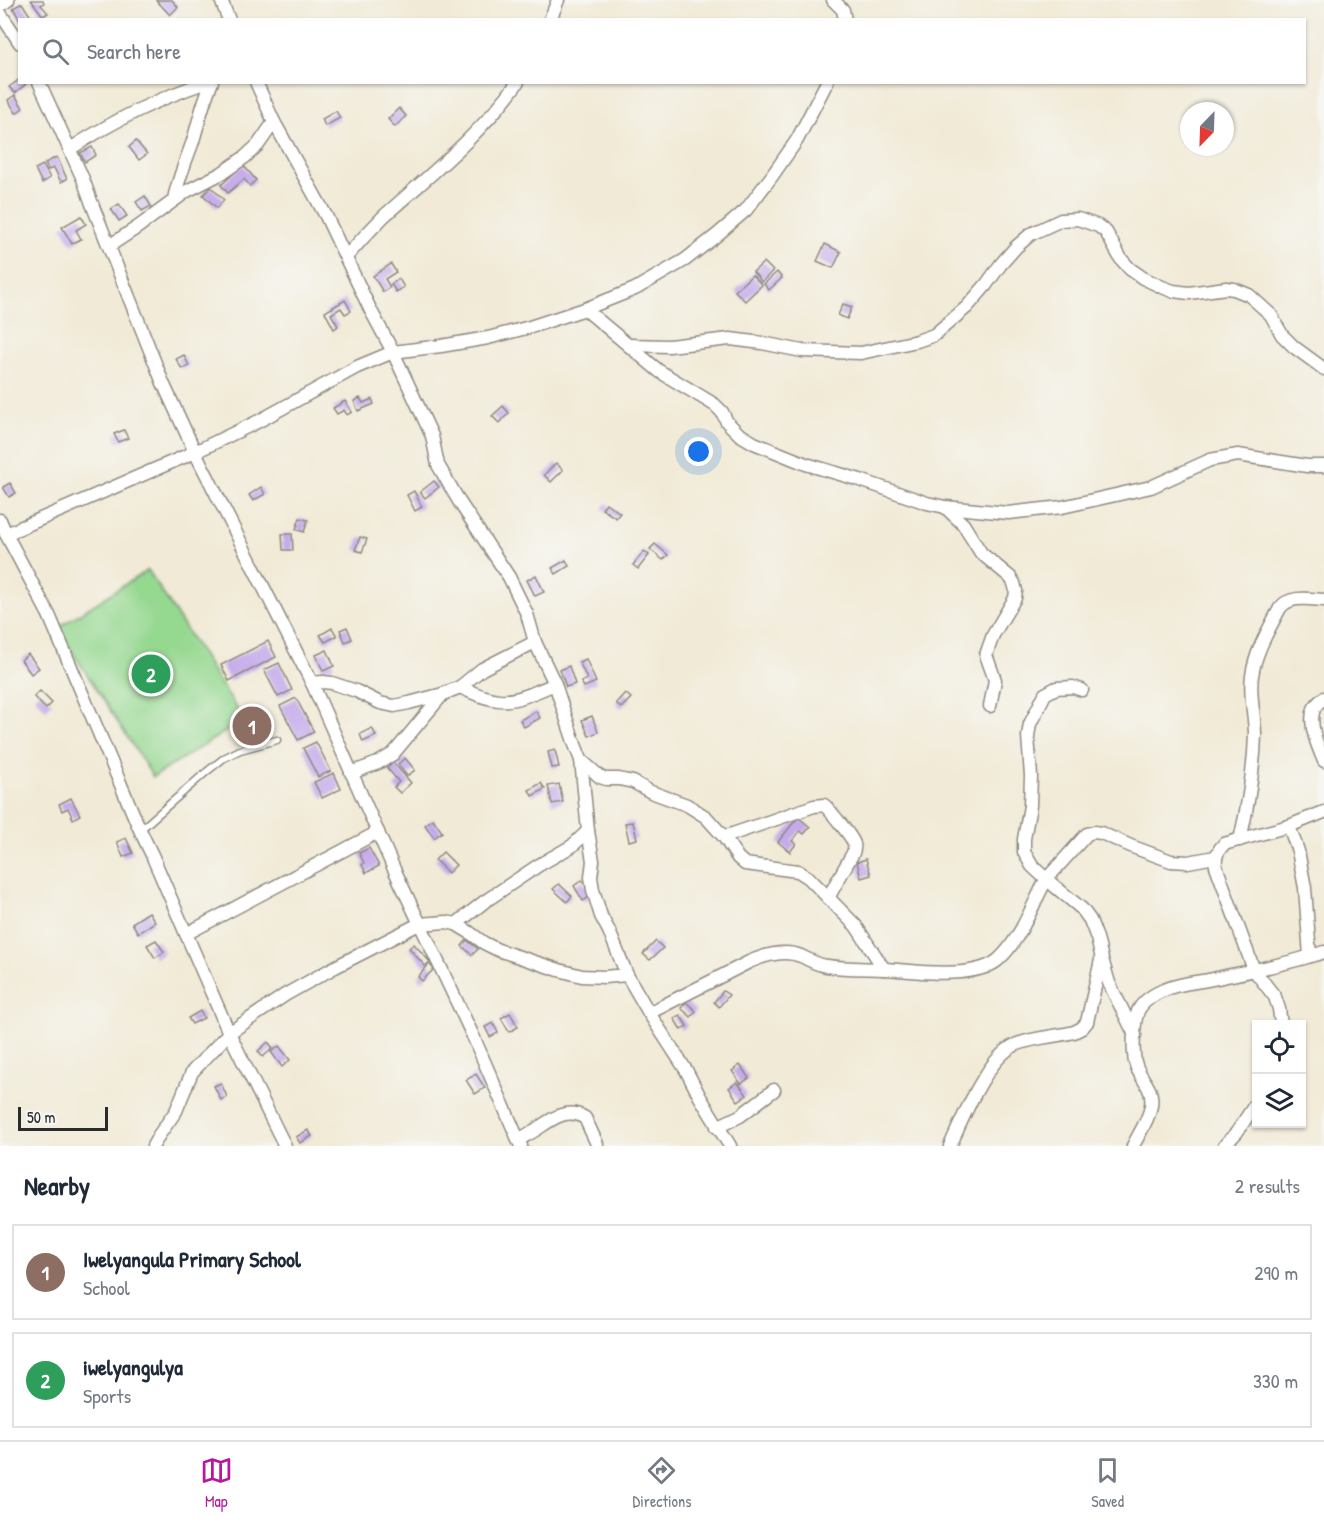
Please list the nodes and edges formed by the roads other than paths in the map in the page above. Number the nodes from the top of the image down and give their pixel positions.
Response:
1 (8, 0) edge
2 (558, 0) edge
3 (833, 0) edge
4 (225, 2) edge
5 (0, 6) edge
6 (0, 13) edge
7 (229, 18) edge
8 (551, 18) edge
9 (845, 18) edge
10 (18, 40) edge
11 (40, 84) edge
12 (205, 84) edge
13 (209, 84) edge
14 (257, 84) edge
15 (516, 84) edge
16 (827, 84) edge
17 (274, 122) junction
18 (70, 149) junction
19 (174, 199) junction
20 (109, 246) junction
21 (346, 257) junction
22 (585, 309) junction
23 (628, 345) junction
24 (393, 352) junction
25 (1324, 369) edge
26 (195, 452) junction
27 (1324, 466) edge
28 (945, 507) junction
29 (0, 520) edge
30 (6, 534) junction
31 (1324, 600) edge
32 (535, 642) junction
33 (312, 683) junction
34 (555, 684) junction
35 (460, 687) junction
36 (1082, 690) dead end
37 (443, 694) junction
38 (1324, 698) edge
39 (990, 706) dead end
40 (277, 740) dead end
41 (581, 760) junction
42 (1324, 761) edge
43 (351, 773) junction
44 (1324, 812) edge
45 (1289, 826) junction
46 (140, 830) junction
47 (588, 831) junction
48 (378, 832) junction
49 (724, 837) junction
50 (1240, 840) junction
51 (1215, 857) junction
52 (1046, 879) junction
53 (828, 897) junction
54 (419, 924) junction
55 (456, 924) junction
56 (186, 934) junction
57 (1324, 951) edge
58 (1310, 956) junction
59 (1102, 959) junction
60 (884, 969) junction
61 (1254, 970) junction
62 (627, 975) junction
63 (649, 1014) junction
64 (1280, 1020) edge
65 (229, 1033) junction
66 (1135, 1035) junction
67 (774, 1090) dead end
68 (1252, 1110) edge
69 (717, 1127) junction
70 (520, 1143) edge
71 (597, 1144) dead end
72 (728, 1145) edge
73 (153, 1146) edge
74 (285, 1146) edge
75 (950, 1146) edge
76 (1133, 1146) edge
77 (1224, 1146) edge

1 - 5 street
2 - 8 street
3 - 9 street
4 - 7 street
6 - 10 street
11 - 18 street
12 - 18 street
13 - 19 street
14 - 17 street
15 - 21 street
16 - 22 street
17 - 19 street
17 - 21 street
18 - 20 street
19 - 20 street
20 - 26 street
21 - 24 street
22 - 23 street
22 - 24 street
23 - 25 street
23 - 28 street
24 - 26 street
24 - 32 street
26 - 30 street
26 - 33 street
27 - 28 street
28 - 39 street
29 - 30 street
30 - 46 street
31 - 50 street
32 - 34 street
32 - 35 street
33 - 37 street
33 - 43 street
34 - 35 street
34 - 41 street
35 - 37 street
36 - 52 street
37 - 43 street
38 - 42 street
40 - 46 lane
41 - 47 street
41 - 49 street
43 - 48 street
44 - 45 street
45 - 50 street
45 - 58 street
46 - 56 street
47 - 55 street
47 - 62 street
48 - 54 street
48 - 56 street
49 - 53 street
49 - 53 street
50 - 51 street
51 - 52 street
51 - 61 street
52 - 59 street
52 - 60 street
53 - 60 street
54 - 55 street
54 - 65 street
54 - 70 street
55 - 62 street
56 - 65 street
57 - 58 street
58 - 61 street
59 - 66 street
59 - 75 street
60 - 63 street
61 - 64 street
61 - 66 street
62 - 63 street
63 - 69 street
65 - 73 street
65 - 74 street
66 - 76 street
67 - 69 street
68 - 77 street
69 - 72 street
70 - 71 street

